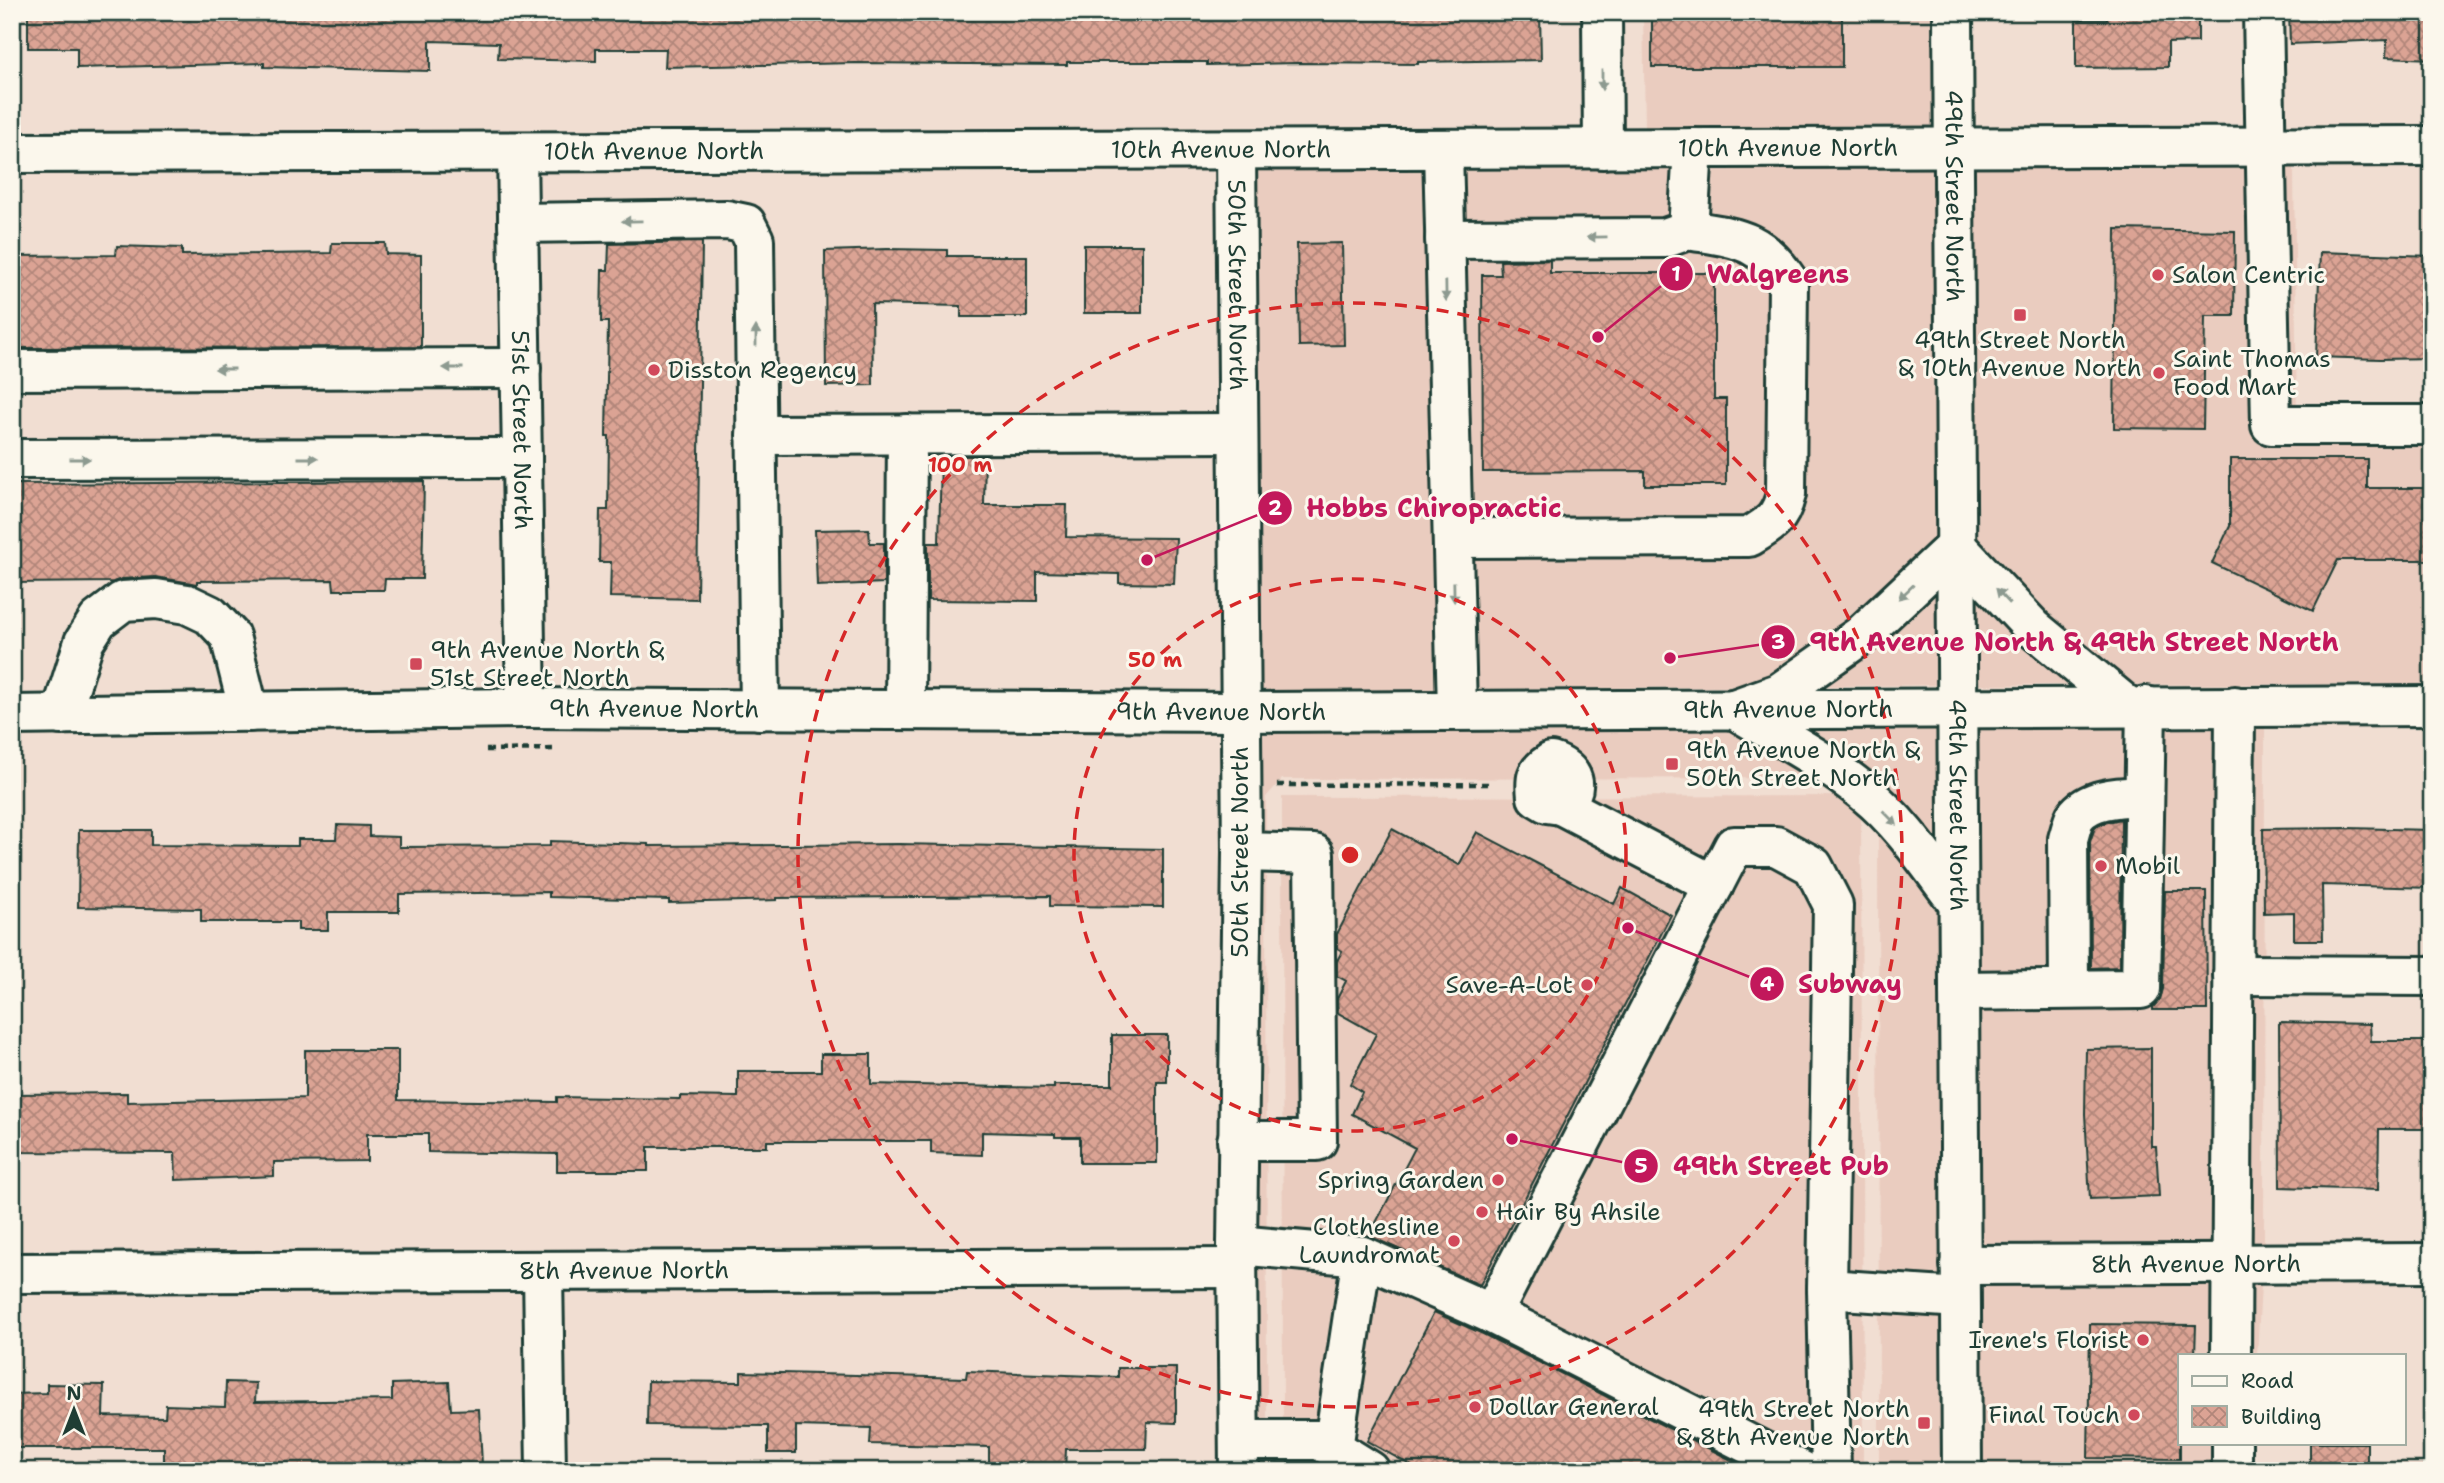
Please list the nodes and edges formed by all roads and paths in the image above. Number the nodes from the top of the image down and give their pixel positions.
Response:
1 (1602, 12) edge
2 (1952, 12) edge
3 (2263, 12) edge
4 (2264, 146) junction
5 (2432, 146) edge
6 (1953, 147) junction
7 (1693, 148) junction
8 (1443, 149) junction
9 (1603, 149) junction
10 (1236, 150) junction
11 (517, 152) junction
12 (12, 153) edge
13 (518, 223) junction
14 (1677, 234) junction
15 (1445, 239) junction
16 (521, 368) junction
17 (12, 370) edge
18 (756, 419) junction
19 (2432, 425) edge
20 (1238, 433) junction
21 (907, 434) junction
22 (522, 458) junction
23 (12, 459) edge
24 (1453, 538) junction
25 (1956, 546) junction
26 (2136, 706) junction
27 (2235, 706) junction
28 (2432, 706) edge
29 (1957, 707) junction
30 (526, 708) junction
31 (1734, 709) junction
32 (760, 710) junction
33 (905, 710) junction
34 (1457, 710) junction
35 (1538, 710) junction
36 (249, 712) junction
37 (1239, 712) junction
38 (12, 715) edge
39 (61, 715) junction
40 (1492, 784) dead end
41 (1266, 785) dead end
42 (2144, 796) junction
43 (1242, 852) junction
44 (1714, 885) junction
45 (1958, 902) junction
46 (2233, 975) junction
47 (2432, 976) edge
48 (2069, 988) junction
49 (1959, 991) junction
50 (1237, 1141) junction
51 (1362, 1256) junction
52 (1237, 1257) junction
53 (2432, 1263) edge
54 (2231, 1264) junction
55 (542, 1272) junction
56 (12, 1273) edge
57 (1961, 1282) junction
58 (1827, 1289) junction
59 (1492, 1314) junction
60 (2231, 1354) edge
61 (2232, 1444) edge
62 (1333, 1448) junction
63 (1239, 1456) edge
64 (546, 1471) edge
65 (1370, 1471) edge
66 (1802, 1471) edge
67 (1831, 1471) edge
68 (1962, 1471) edge
69 (2232, 1471) edge

1 -> 9 street
2 - 6 street, 49th Street North
3 - 4 street
4 - 5 street, 10th Avenue North
4 - 6 street, 10th Avenue North
4 - 19 street
6 - 7 street, 10th Avenue North
6 - 25 street, 49th Street North
7 - 9 street, 10th Avenue North
7 - 14 street
8 - 9 street, 10th Avenue North
8 - 10 street, 10th Avenue North
8 - 15 street
10 - 11 street, 10th Avenue North
10 - 20 street, 50th Street North
11 - 12 street, 10th Avenue North
11 - 13 street, 51st Street North
13 - 16 street, 51st Street North
18 -> 13 street
14 -> 15 street
14 - 24 street
15 -> 24 street
16 -> 17 street
16 - 22 street, 51st Street North
18 - 21 street
18 - 32 street
20 - 21 street
20 - 37 street, 50th Street North
21 - 33 street
23 -> 22 street
22 - 30 street, 51st Street North
24 -> 34 street
26 -> 25 street
25 - 29 street, 49th Street North
25 -> 31 street
26 - 27 street, 9th Avenue North
26 - 29 street, 9th Avenue North
26 - 42 street
27 - 28 street, 9th Avenue North
27 - 46 street
29 - 31 street, 9th Avenue North
29 - 45 street, 49th Street North
30 - 32 street, 9th Avenue North
30 - 36 street, 9th Avenue North
31 - 35 street, 9th Avenue North
31 -> 45 street
32 - 33 street, 9th Avenue North
33 - 37 street, 9th Avenue North
34 - 35 street, 9th Avenue North
34 - 37 street, 9th Avenue North
35 - 44 street
36 - 39 street, 9th Avenue North
36 - 39 street
37 - 43 street, 50th Street North
38 - 39 street, 9th Avenue North
40 - 41 path
42 - 48 street
42 - 48 street
43 - 50 street, 50th Street North
43 - 50 street
44 - 58 street
44 - 59 street
45 - 49 street, 49th Street North
46 - 47 street
46 - 54 street
48 - 49 street
49 - 57 street, 49th Street North
50 - 52 street, 50th Street North
51 - 52 street, 8th Avenue North
51 - 59 street, 8th Avenue North
51 - 62 street
52 - 55 street, 8th Avenue North
52 - 63 street, 50th Street North
53 - 54 street, 8th Avenue North
54 - 57 street, 8th Avenue North
54 - 60 street
55 - 56 street, 8th Avenue North
55 - 64 street
57 - 58 street, 8th Avenue North
57 - 68 street, 49th Street North
58 - 67 street
59 - 66 street, 8th Avenue North
61 - 69 street
62 - 63 street
62 - 65 street

